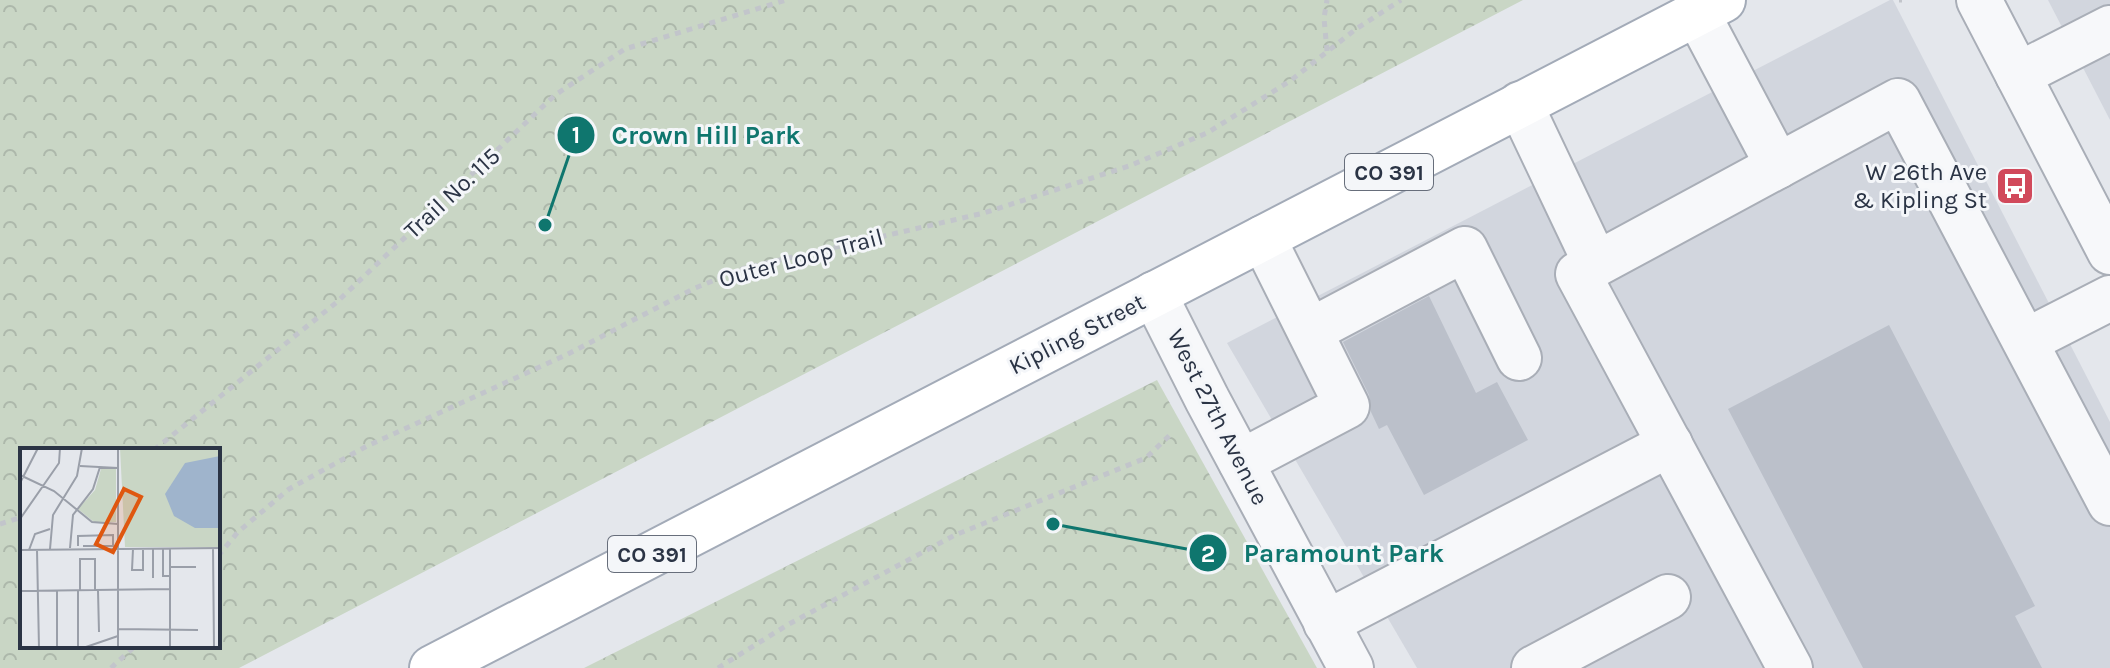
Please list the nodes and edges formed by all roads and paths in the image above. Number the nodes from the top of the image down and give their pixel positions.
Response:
1 (786, 0) edge
2 (1327, 0) edge
3 (1401, 0) edge
4 (1979, 0) edge
5 (1710, 6) edge
6 (2110, 28) edge
7 (1327, 52) junction
8 (2018, 75) junction
9 (1520, 104) junction
10 (1778, 166) junction
11 (1263, 238) junction
12 (2109, 246) edge
13 (1596, 264) junction
14 (1154, 294) junction
15 (2110, 298) edge
16 (1310, 331) junction
17 (2026, 341) junction
18 (1519, 358) dead end
19 (1175, 430) dead end
20 (1670, 444) junction
21 (156, 448) edge
22 (1241, 462) junction
23 (2110, 503) edge
24 (20, 518) edge
25 (0, 524) edge
26 (220, 554) edge
27 (1668, 597) dead end
28 (1326, 623) junction
29 (133, 648) edge
30 (111, 668) edge
31 (432, 668) edge
32 (718, 668) edge
33 (1351, 668) edge
34 (1534, 668) edge
35 (1790, 668) edge

1 - 21 path, Trail No. 115
2 - 7 path
3 - 7 path, Outer Loop Trail
4 - 8 street
5 - 9 main road, Kipling Street / CO 391
5 - 10 street
6 - 8 street
7 - 26 path, Outer Loop Trail
8 - 12 street
9 - 11 main road, Kipling Street / CO 391
9 - 13 street
10 - 13 street
10 - 17 street
11 - 14 main road, Kipling Street / CO 391
11 - 16 street
13 - 20 street
14 - 22 street, West 27th Avenue
14 - 31 main road, Kipling Street / CO 391
15 - 17 street
16 - 18 street
16 - 22 street
17 - 23 street
19 - 32 path
20 - 28 street
20 - 35 street
22 - 28 street, West 27th Avenue
24 - 25 path
27 - 34 street
28 - 33 street, West 27th Avenue
29 - 30 path

